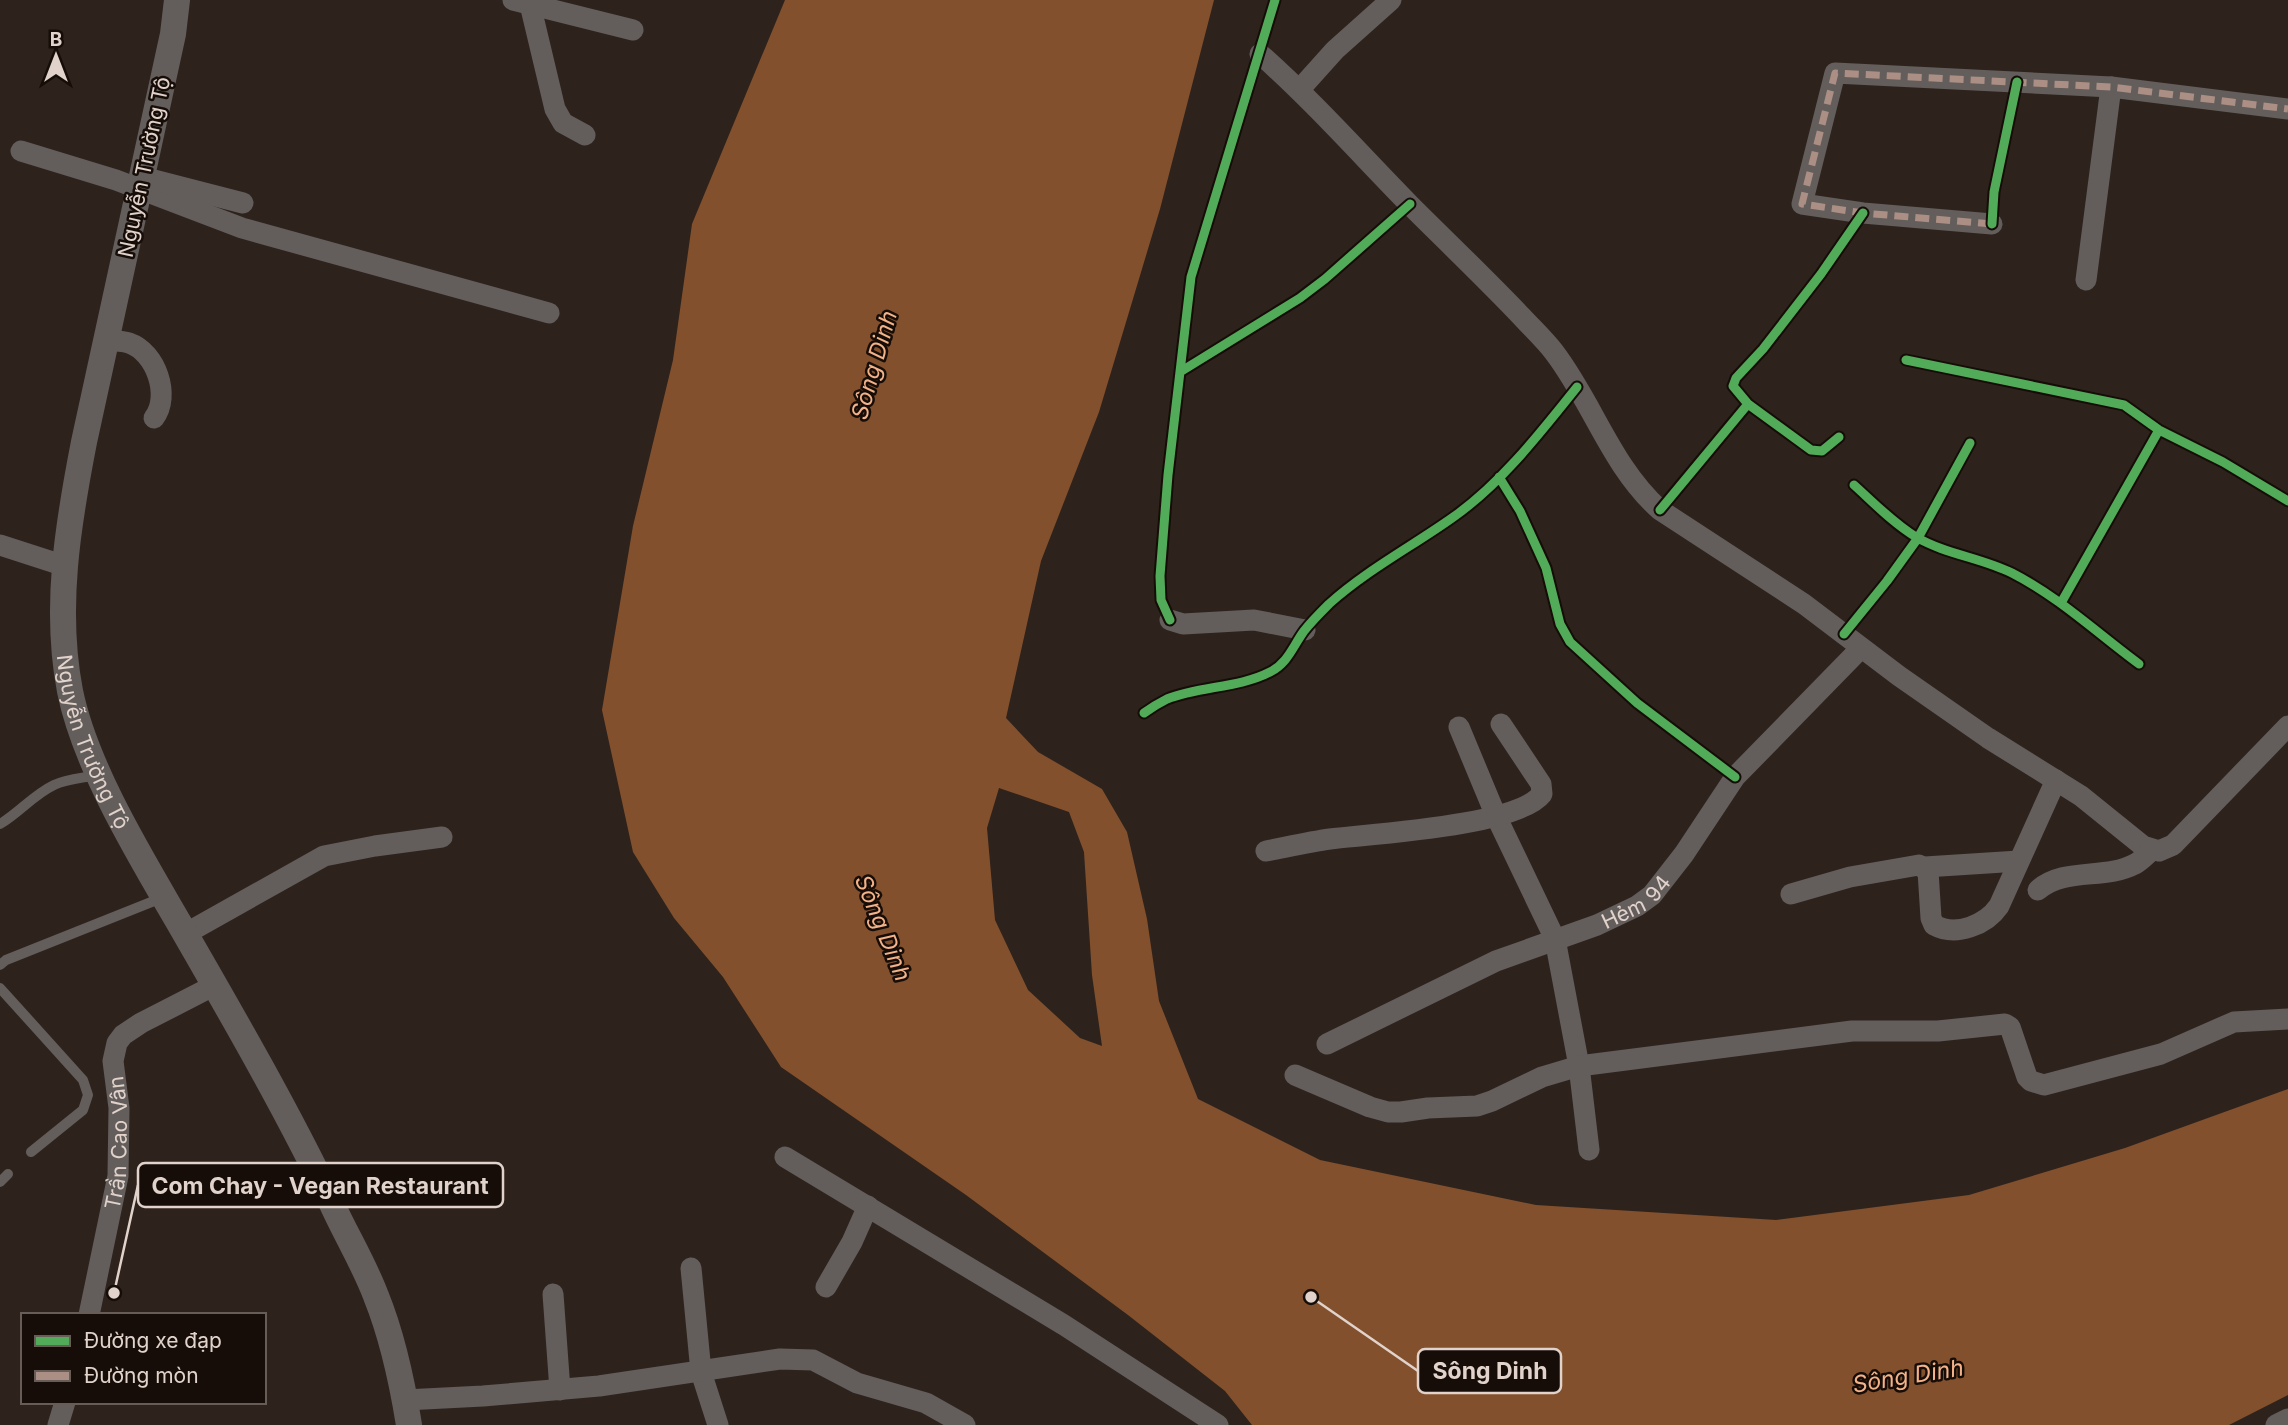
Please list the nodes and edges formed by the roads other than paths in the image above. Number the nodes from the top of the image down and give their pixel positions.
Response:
1 (177, 0) edge
2 (1391, 0) edge
3 (523, 1) edge
4 (633, 30) dead end
5 (1260, 54) dead end
6 (2111, 87) junction
7 (1300, 89) junction
8 (2288, 109) edge
9 (585, 135) dead end
10 (22, 150) dead end
11 (140, 183) junction
12 (243, 204) dead end
13 (1992, 224) dead end
14 (2086, 281) dead end
15 (550, 313) dead end
16 (107, 340) junction
17 (154, 418) dead end
18 (0, 545) edge
19 (65, 566) junction
20 (1170, 620) dead end
21 (1305, 630) dead end
22 (1861, 648) junction
23 (1501, 724) dead end
24 (2288, 726) edge
25 (1459, 727) dead end
26 (100, 774) junction
27 (2056, 780) junction
28 (1496, 816) junction
29 (0, 824) edge
30 (442, 837) dead end
31 (2152, 849) junction
32 (1266, 851) dead end
33 (2019, 861) junction
34 (1925, 867) junction
35 (2038, 890) dead end
36 (1791, 894) dead end
37 (164, 897) junction
38 (185, 934) junction
39 (1555, 939) junction
40 (0, 965) edge
41 (215, 985) junction
42 (0, 988) edge
43 (2288, 1019) edge
44 (1327, 1044) dead end
45 (1579, 1066) junction
46 (1295, 1075) dead end
47 (1589, 1150) dead end
48 (31, 1152) dead end
49 (785, 1157) dead end
50 (868, 1206) junction
51 (691, 1268) dead end
52 (826, 1287) dead end
53 (553, 1294) dead end
54 (89, 1313) edge
55 (701, 1372) junction
56 (560, 1390) junction
57 (64, 1404) edge
58 (407, 1412) edge
59 (2288, 1419) edge
60 (58, 1425) edge
61 (718, 1425) edge
62 (965, 1425) edge
63 (1218, 1425) edge
64 (2276, 1425) edge

1 - 11 street, Nguyễn Trường Tộ
2 - 7 street
3 - 4 street
3 - 9 street
5 - 7 street
6 - 8 street
6 - 13 street
6 - 14 street
7 - 22 street
10 - 11 street
11 - 12 street
11 - 15 street
11 - 16 street, Nguyễn Trường Tộ
16 - 17 street
16 - 19 street, Nguyễn Trường Tộ
18 - 19 street
19 - 26 street, Nguyễn Trường Tộ
20 - 21 street
22 - 27 street
22 - 39 street, Hẻm 94
23 - 28 street
24 - 31 street
25 - 28 street
26 - 29 lane
26 - 37 street, Nguyễn Trường Tộ
27 - 31 street
27 - 33 street
28 - 32 street
28 - 39 street
30 - 38 street
31 - 35 street
33 - 34 street
33 - 34 street
34 - 36 street
37 - 38 street, Nguyễn Trường Tộ
37 - 40 lane
38 - 41 street, Nguyễn Trường Tộ
39 - 44 street, Hẻm 94
39 - 45 street
41 - 54 street, Trần Cao Vân
41 - 58 street, Nguyễn Trường Tộ
42 - 48 lane
43 - 45 street
45 - 46 street
45 - 47 street
49 - 50 street
50 - 52 street
50 - 63 street
51 - 55 street
53 - 56 street
55 - 56 street
55 - 61 street
55 - 62 street
56 - 58 street
57 - 60 street
59 - 64 street

